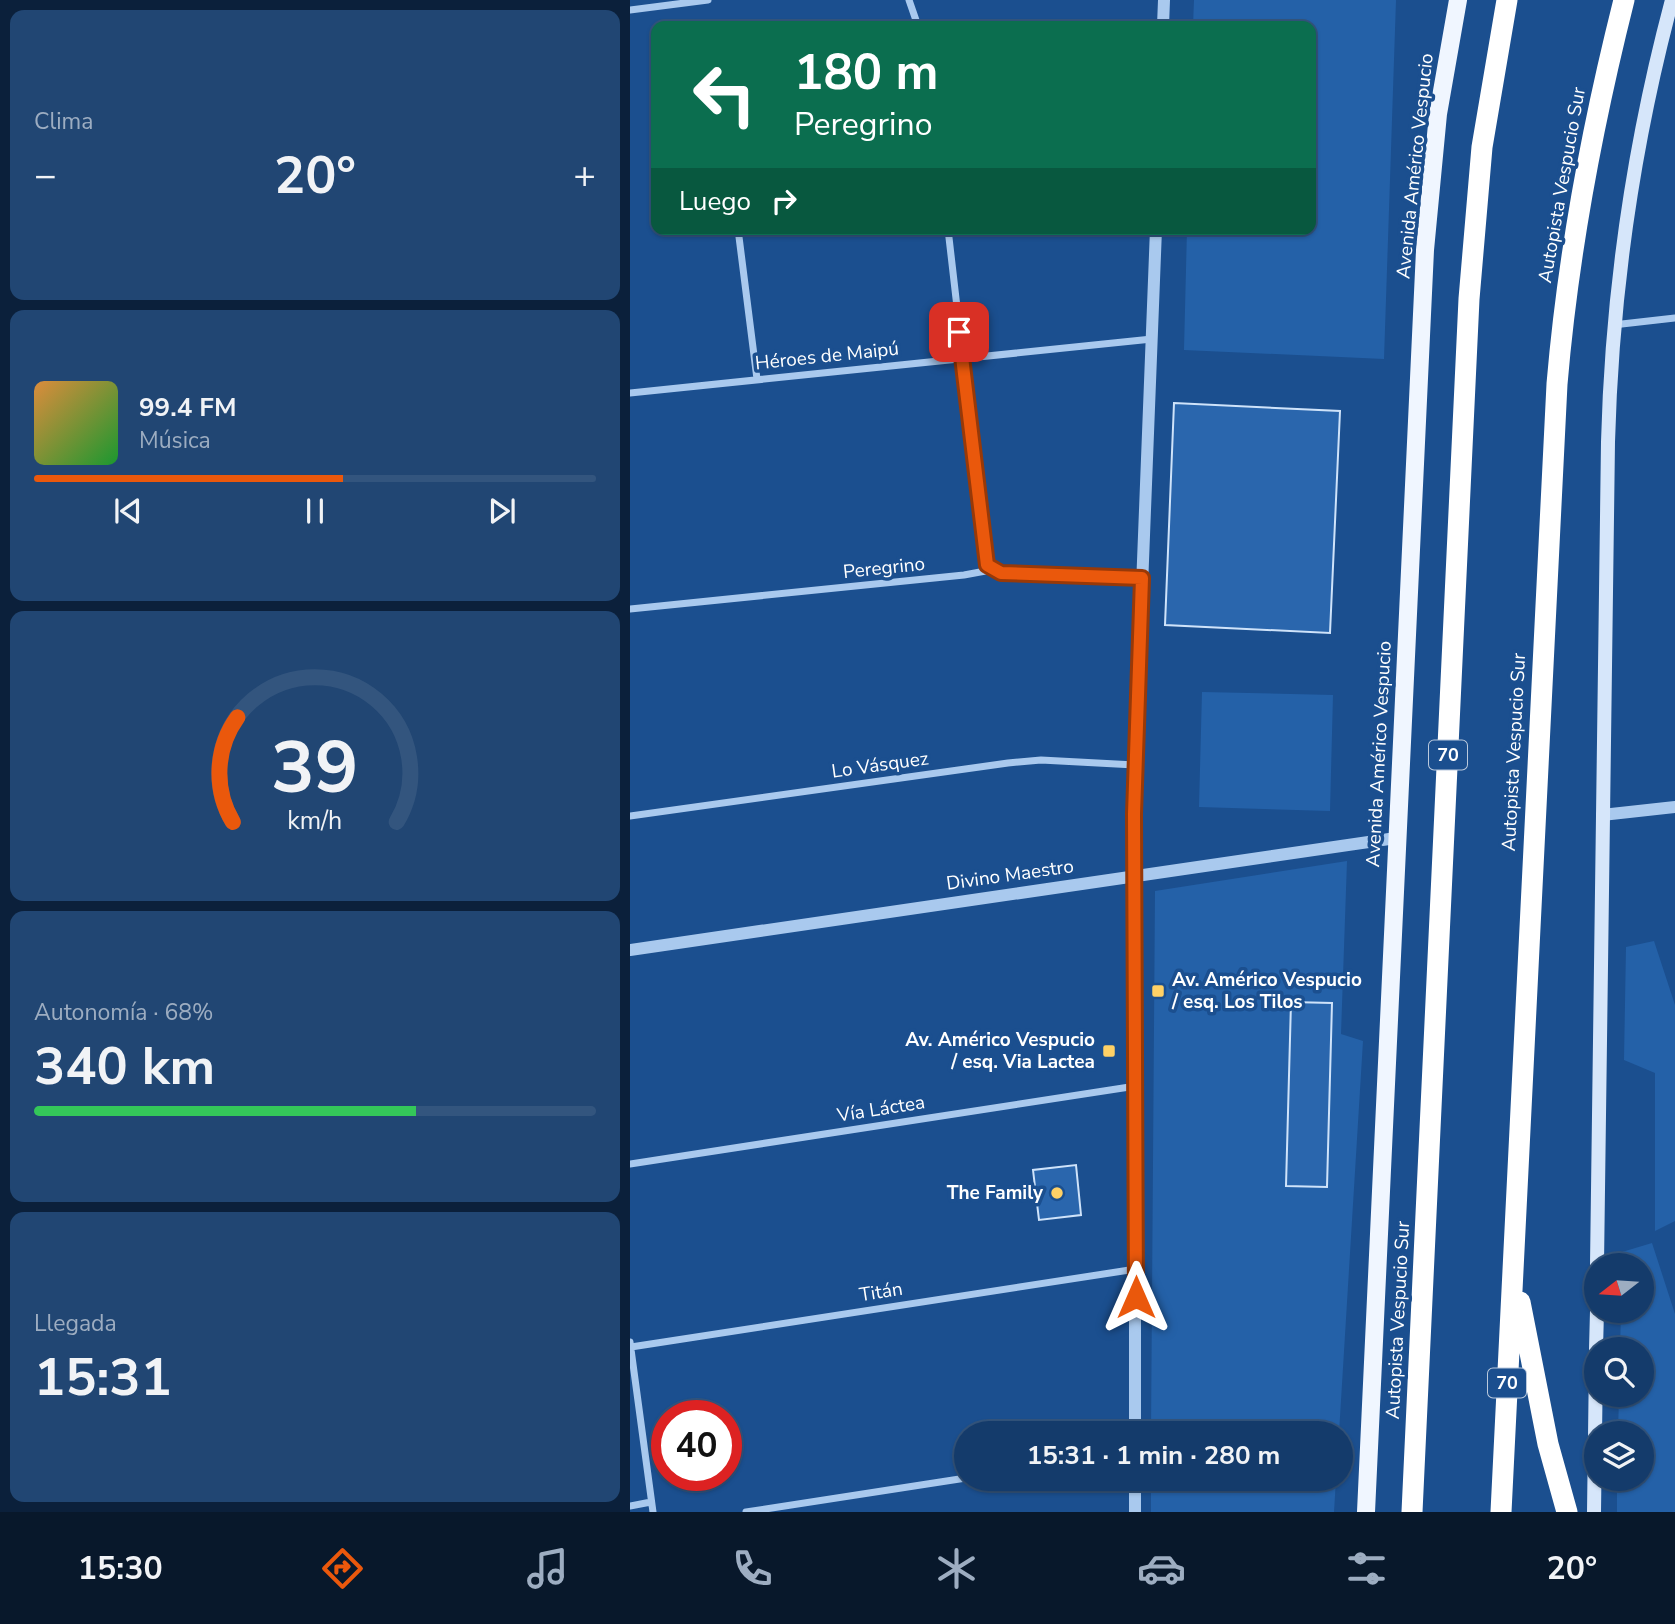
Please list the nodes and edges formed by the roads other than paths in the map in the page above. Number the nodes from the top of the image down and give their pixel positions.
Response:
1 (708, 0) edge
2 (909, 0) edge
3 (1164, 0) edge
4 (1458, 0) edge
5 (1507, 0) edge
6 (1624, 0) edge
7 (1672, 0) edge
8 (630, 10) edge
9 (916, 21) edge
10 (1163, 21) edge
11 (739, 235) edge
12 (949, 235) edge
13 (1156, 235) edge
14 (1675, 318) edge
15 (1613, 325) junction
16 (1152, 340) junction
17 (961, 357) junction
18 (757, 379) junction
19 (630, 393) edge
20 (991, 570) junction
21 (1142, 578) junction
22 (630, 609) edge
23 (1135, 765) junction
24 (1675, 807) edge
25 (1602, 815) junction
26 (630, 816) edge
27 (1396, 838) junction
28 (1135, 876) junction
29 (630, 950) edge
30 (1136, 1086) junction
31 (630, 1164) edge
32 (1597, 1253) edge
33 (1514, 1254) junction
34 (1136, 1269) junction
35 (630, 1344) edge
36 (1595, 1407) edge
37 (1135, 1421) edge
38 (954, 1480) edge
39 (1135, 1491) edge
40 (651, 1502) junction
41 (630, 1506) edge
42 (653, 1512) edge
43 (746, 1512) edge
44 (1135, 1512) edge
45 (1366, 1512) edge
46 (1412, 1512) edge
47 (1501, 1512) edge
48 (1567, 1512) edge
49 (1594, 1512) edge

1 - 8 street
2 - 9 street
3 - 10 street
4 - 27 main road, Avenida Américo Vespucio
5 - 46 highway, Autopista Vespucio Sur / 70
6 - 33 highway, Autopista Vespucio Sur / 70
7 - 15 main road
11 - 18 street
12 - 17 street
13 - 16 street
14 - 15 street
15 - 25 main road
16 - 17 street, Héroes de Maipú
16 - 21 street
17 - 18 street, Héroes de Maipú
17 - 20 street
18 - 19 street, Héroes de Maipú
20 - 21 street, Peregrino
20 - 22 street, Peregrino
21 - 23 street
23 - 26 street, Lo Vásquez
23 - 28 street
24 - 25 street
25 - 32 main road
27 - 28 street, Divino Maestro
27 - 45 main road, Avenida Américo Vespucio
28 - 29 street, Divino Maestro
28 - 30 street
30 - 31 street, Vía Láctea
30 - 34 street
33 - 47 highway, Autopista Vespucio Sur / 70
33 - 48 highway
34 - 35 street, Titán
34 - 37 street
35 - 40 street
36 - 49 main road
38 - 43 street
39 - 44 street
40 - 41 street
40 - 42 street

